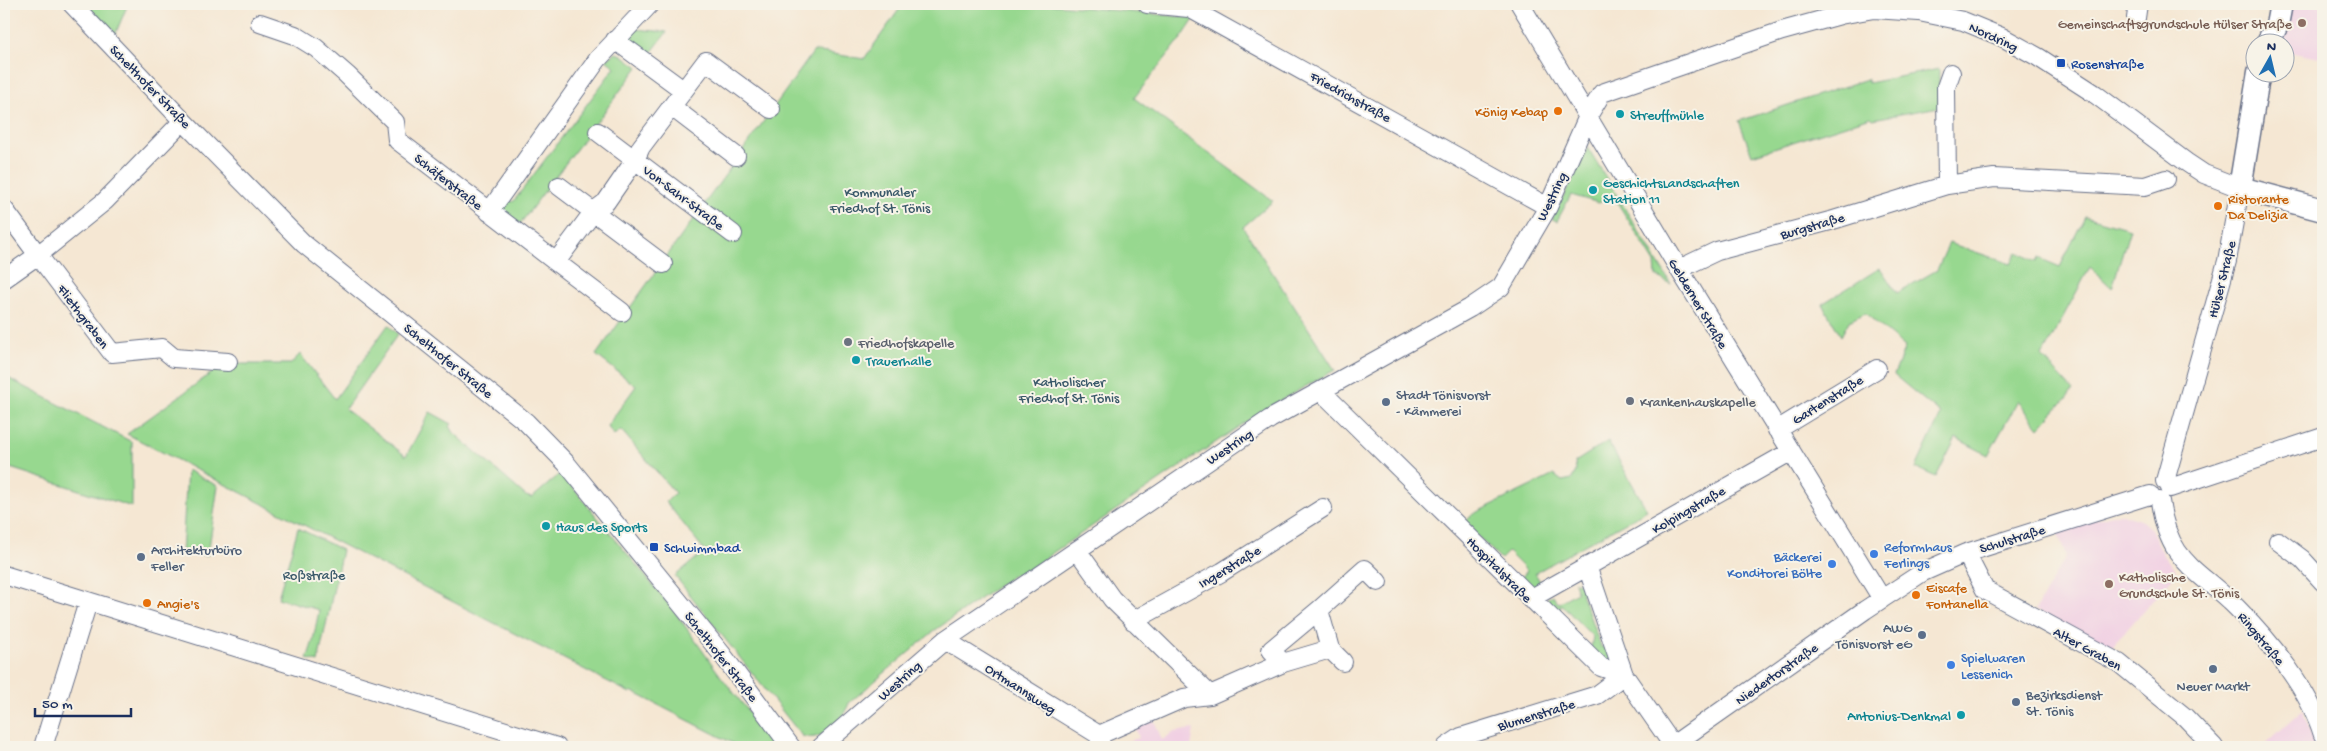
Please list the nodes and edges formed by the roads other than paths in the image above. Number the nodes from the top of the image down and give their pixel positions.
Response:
1 (72, 4) edge
2 (650, 4) edge
3 (1147, 4) edge
4 (1520, 4) edge
5 (2270, 4) edge
6 (2280, 4) edge
7 (1874, 6) edge
8 (260, 23) dead end
9 (2267, 32) edge
10 (2272, 32) edge
11 (615, 40) junction
12 (1951, 73) dead end
13 (2257, 82) edge
14 (683, 90) junction
15 (672, 107) junction
16 (771, 109) dead end
17 (1588, 116) junction
18 (183, 121) junction
19 (598, 132) dead end
20 (736, 156) dead end
21 (635, 160) junction
22 (2166, 179) dead end
23 (1947, 185) junction
24 (559, 186) dead end
25 (2240, 188) junction
26 (1548, 207) junction
27 (4, 209) edge
28 (2323, 210) edge
29 (594, 211) junction
30 (489, 212) junction
31 (733, 234) dead end
32 (38, 255) junction
33 (556, 262) junction
34 (663, 264) dead end
35 (1679, 269) junction
36 (4, 279) edge
37 (622, 312) dead end
38 (228, 362) dead end
39 (1877, 369) dead end
40 (1321, 391) junction
41 (1777, 430) junction
42 (2323, 437) edge
43 (1790, 452) junction
44 (2161, 491) junction
45 (1323, 508) dead end
46 (2278, 541) dead end
47 (1077, 550) junction
48 (1966, 552) junction
49 (1587, 566) junction
50 (4, 575) edge
51 (1378, 582) dead end
52 (2323, 582) edge
53 (1530, 599) junction
54 (1882, 599) junction
55 (88, 602) junction
56 (1319, 610) junction
57 (1133, 621) junction
58 (945, 640) junction
59 (1330, 649) junction
60 (1343, 662) dead end
61 (1283, 663) junction
62 (1624, 675) junction
63 (1210, 695) junction
64 (2323, 735) edge
65 (1100, 741) edge
66 (1672, 746) edge
67 (43, 747) edge
68 (556, 747) edge
69 (791, 747) edge
70 (822, 747) edge
71 (1446, 747) edge
72 (2214, 747) edge

1 - 18 street, Schelthofer Straße
2 - 11 street, Schäferstraße
3 - 26 street, Friedrichstraße
4 - 17 street, Gelderner Straße
5 - 9 main road
6 - 10 main road
7 - 17 street, Nordring
7 - 25 street, Nordring
8 - 30 street, Schäferstraße
11 - 14 street
11 - 30 street, Schäferstraße
12 - 23 street
13 - 25 main road, Hülser Straße
14 - 15 street, Von-Sahr-Straße
14 - 16 street, Von-Sahr-Straße
15 - 20 street
15 - 21 street, Von-Sahr-Straße
17 - 26 street, Westring
17 - 35 street, Gelderner Straße
18 - 32 street
18 - 69 street, Schelthofer Straße
19 - 21 street, Von-Sahr-Straße
21 - 29 street, Von-Sahr-Straße
21 - 31 street, Von-Sahr-Straße
22 - 23 street, Burgstraße
23 - 35 street, Burgstraße
24 - 29 street
25 - 28 main road, Nordring
25 - 44 street, Hülser Straße
26 - 40 street, Westring
27 - 32 street, Fliethgraben
29 - 33 street, Von-Sahr-Straße
29 - 34 street
30 - 33 street
32 - 36 street
32 - 38 street, Fliethgraben
33 - 37 street
35 - 41 street, Gelderner Straße
39 - 41 street, Gartenstraße
40 - 47 street, Westring
40 - 53 street, Hospitalstraße
41 - 43 street, Gelderner Straße
42 - 44 street, Schulstraße
43 - 49 street, Kolpingstraße
43 - 54 street, Gelderner Straße
44 - 48 street, Schulstraße
44 - 64 street, Ringstraße
45 - 57 street, Ingerstraße
46 - 52 street
47 - 57 street
47 - 58 street, Westring
48 - 54 street, Schulstraße
48 - 72 street, Alter Graben
49 - 53 street, Kolpingstraße
49 - 62 street
50 - 55 street
51 - 56 street
53 - 62 street, Hospitalstraße
54 - 66 street, Niedertorstraße
55 - 67 street
55 - 68 street
56 - 59 street
56 - 61 street
57 - 63 street
58 - 65 street, Ortmannsweg
58 - 70 street, Westring
59 - 60 street
59 - 61 street
61 - 63 street
62 - 66 street
62 - 71 street, Blumenstraße
63 - 65 street, Ortmannsweg

